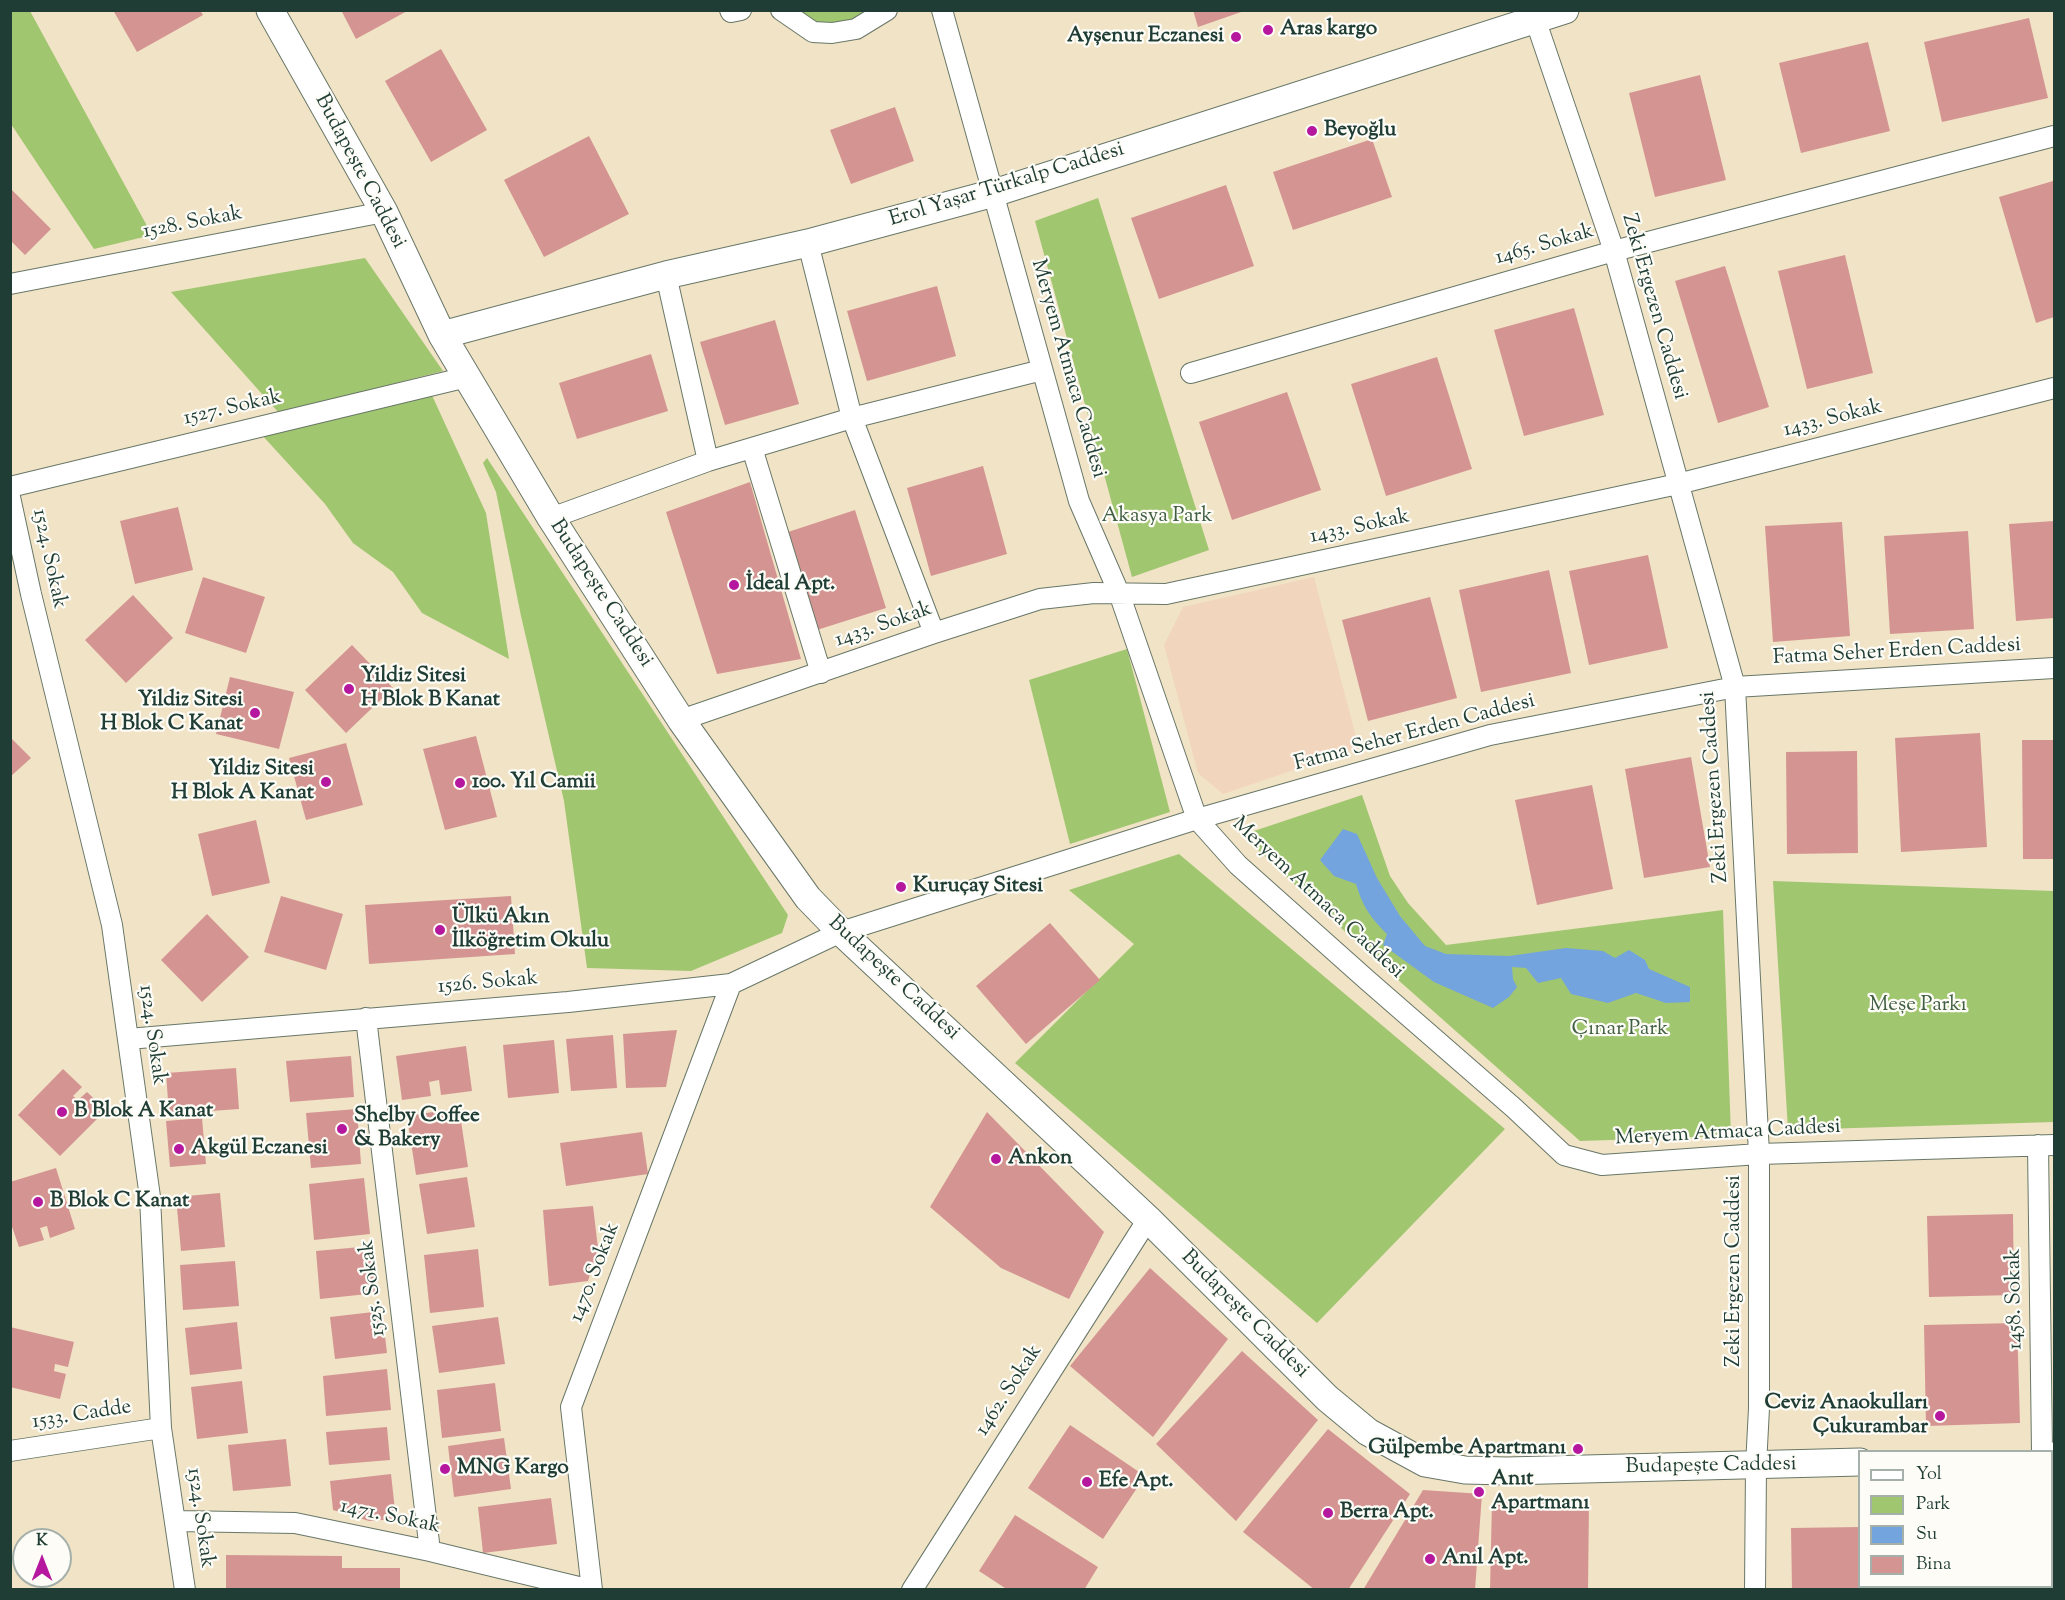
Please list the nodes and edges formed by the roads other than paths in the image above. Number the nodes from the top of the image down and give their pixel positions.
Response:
1 (270, 10) edge
2 (781, 10) edge
3 (887, 10) edge
4 (942, 10) edge
5 (1564, 10) edge
6 (1534, 14) edge
7 (2055, 136) edge
8 (994, 193) junction
9 (384, 212) junction
10 (808, 243) junction
11 (1614, 251) junction
12 (666, 275) junction
13 (10, 284) edge
14 (442, 335) junction
15 (1042, 370) junction
16 (1191, 373) dead end
17 (467, 377) junction
18 (2055, 388) edge
19 (852, 418) junction
20 (752, 448) junction
21 (708, 461) junction
22 (1678, 484) junction
23 (10, 487) edge
24 (10, 497) edge
25 (551, 518) junction
26 (1119, 593) junction
27 (934, 633) junction
28 (2055, 668) edge
29 (820, 673) junction
30 (1735, 687) junction
31 (681, 720) junction
32 (1197, 819) junction
33 (841, 932) junction
34 (731, 984) junction
35 (366, 1018) junction
36 (128, 1039) junction
37 (2046, 1145) edge
38 (1760, 1154) junction
39 (1148, 1219) junction
40 (161, 1428) junction
41 (2042, 1450) edge
42 (10, 1451) edge
43 (1858, 1462) edge
44 (1756, 1466) junction
45 (176, 1521) junction
46 (430, 1551) junction
47 (185, 1590) edge
48 (591, 1590) edge
49 (912, 1590) edge
50 (1755, 1590) edge

1 - 9 street, Budapeşte Caddesi
2 - 3 street
4 - 8 street, Meryem Atmaca Caddesi
5 - 6 street, Erol Yaşar Türkalp Caddesi
6 - 8 street, Erol Yaşar Türkalp Caddesi
6 - 11 street, Zeki Ergezen Caddesi
7 - 11 street, 1465. Sokak
8 - 10 street, Erol Yaşar Türkalp Caddesi
8 - 15 street, Meryem Atmaca Caddesi
9 - 13 street, 1528. Sokak
9 - 14 street, Budapeşte Caddesi
10 - 12 street, Erol Yaşar Türkalp Caddesi
10 - 19 street
11 - 16 street, 1465. Sokak
11 - 22 street, Zeki Ergezen Caddesi
12 - 14 street, Erol Yaşar Türkalp Caddesi
12 - 21 street
14 - 17 street, Budapeşte Caddesi
15 - 19 street
15 - 26 street, Meryem Atmaca Caddesi
17 - 23 street, 1527. Sokak
17 - 25 street, Budapeşte Caddesi
18 - 22 street, 1433. Sokak
19 - 20 street
19 - 27 street
20 - 21 street
20 - 29 street
21 - 25 street
22 - 26 street, 1433. Sokak
22 - 30 street, Zeki Ergezen Caddesi
24 - 36 street, 1524. Sokak
25 - 31 street, Budapeşte Caddesi
26 - 27 street, 1433. Sokak
26 - 32 street, Meryem Atmaca Caddesi
27 - 29 street, 1433. Sokak
28 - 30 street, Fatma Seher Erden Caddesi
29 - 31 street, 1433. Sokak
30 - 32 street, Fatma Seher Erden Caddesi
30 - 38 street, Zeki Ergezen Caddesi
31 - 33 street, Budapeşte Caddesi
32 - 33 street, Fatma Seher Erden Caddesi
32 - 38 street, Meryem Atmaca Caddesi
33 - 34 street, 1526. Sokak
33 - 39 street, Budapeşte Caddesi
34 - 35 street, 1526. Sokak
34 - 48 street, 1470. Sokak
35 - 36 street, 1526. Sokak
35 - 46 street, 1525. Sokak
36 - 40 street, 1524. Sokak
37 - 38 street, Meryem Atmaca Caddesi
37 - 41 street, 1458. Sokak
38 - 44 street, Zeki Ergezen Caddesi
39 - 44 street, Budapeşte Caddesi
39 - 49 street, 1462. Sokak
40 - 42 street, 1533. Cadde
40 - 45 street, 1524. Sokak
43 - 44 street, Budapeşte Caddesi
44 - 50 street, Zeki Ergezen Caddesi
45 - 46 street, 1471. Sokak
45 - 47 street, 1524. Sokak
46 - 48 street, 1471. Sokak

